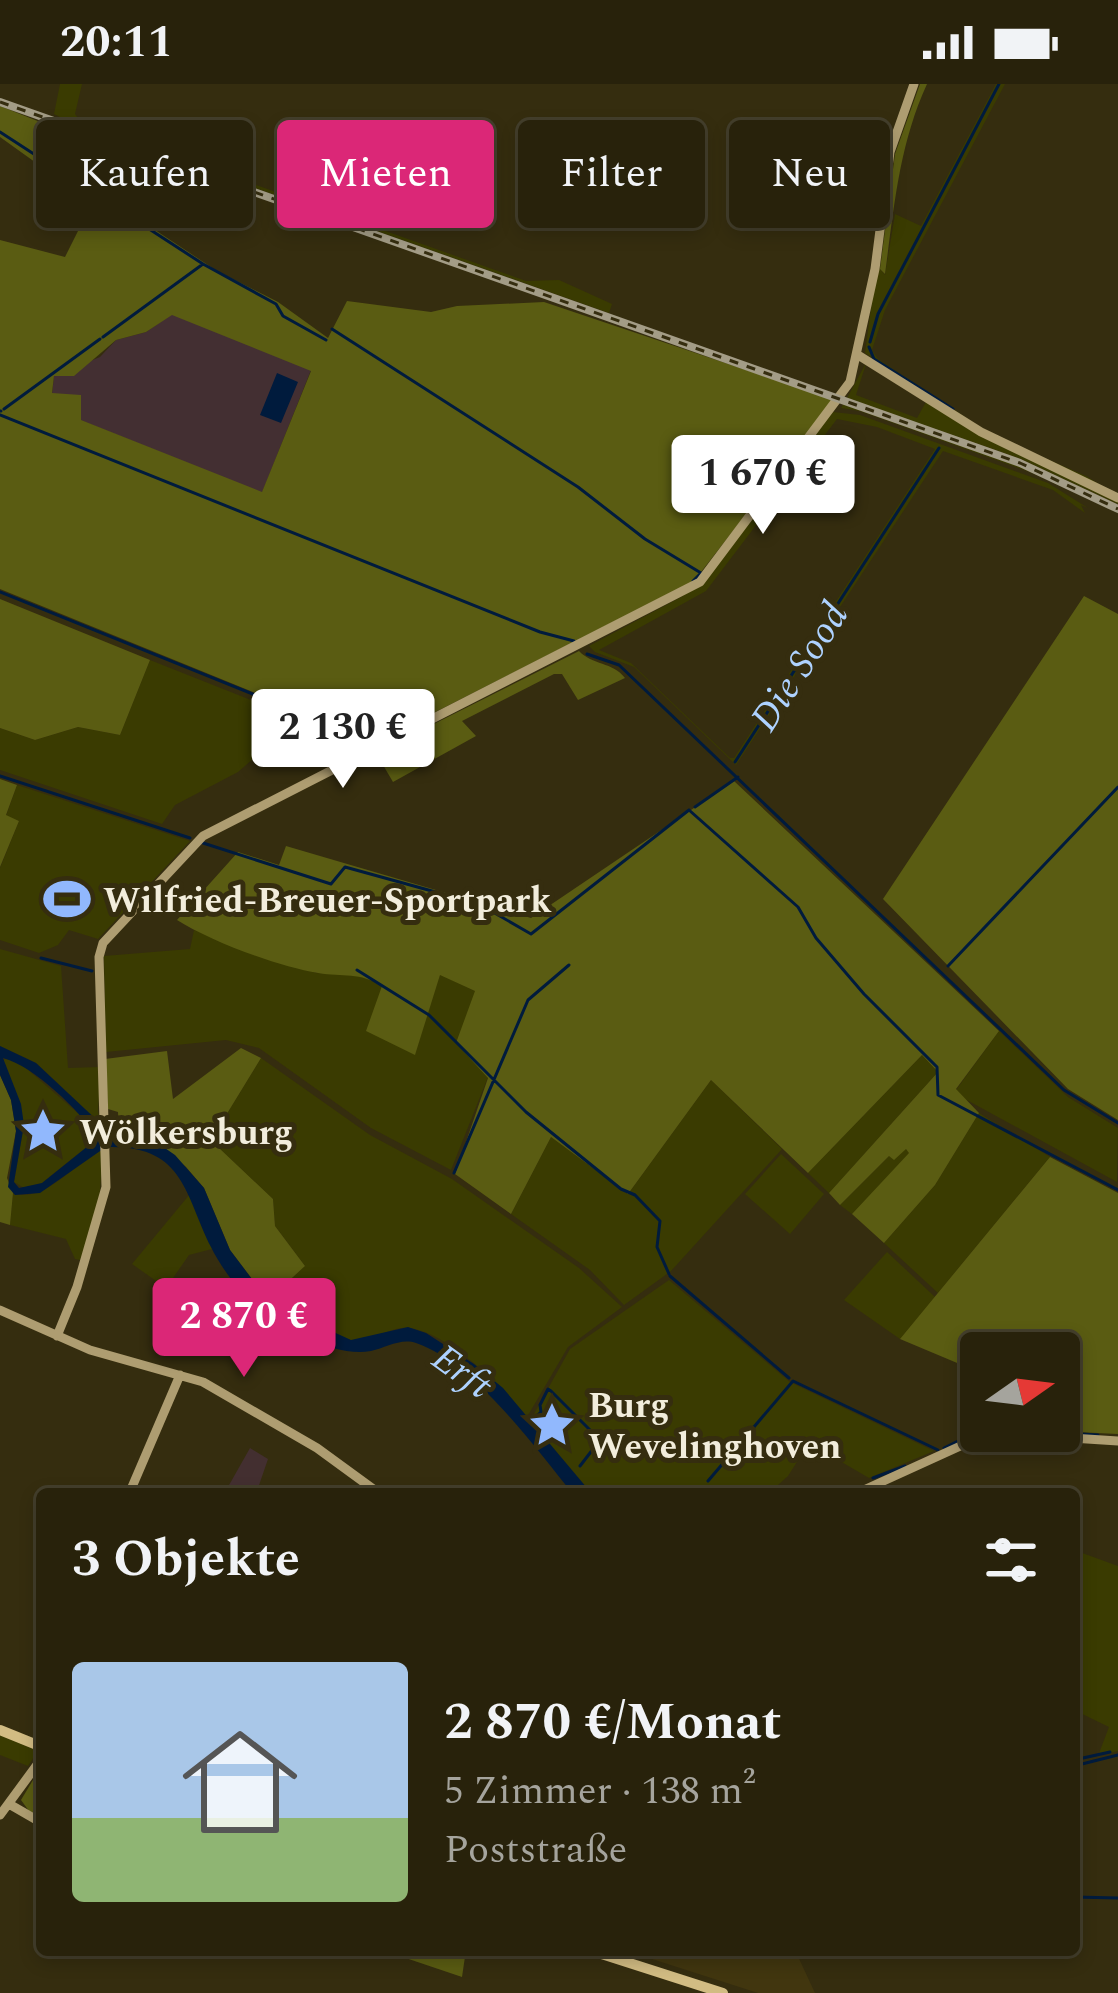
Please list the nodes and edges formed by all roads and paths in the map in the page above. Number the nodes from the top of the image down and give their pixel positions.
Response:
1 (914, 84) edge
2 (858, 355) junction
3 (1118, 498) edge
4 (0, 1310) edge
5 (57, 1336) junction
6 (180, 1375) junction
7 (1118, 1441) edge
8 (132, 1488) edge
9 (372, 1488) edge
10 (868, 1488) edge
11 (0, 1730) edge
12 (36, 1745) edge
13 (36, 1767) edge
14 (9, 1804) junction
15 (0, 1817) edge
16 (27, 1817) junction
17 (36, 1821) edge
18 (608, 1956) edge
19 (723, 1993) edge

1 - 2 main road
2 - 3 main road
2 - 5 main road
4 - 5 main road
5 - 6 main road
6 - 8 main road
6 - 9 main road
7 - 10 main road
11 - 12 main road
13 - 14 main road
14 - 15 main road
14 - 16 main road
15 - 16 main road
16 - 17 main road
18 - 19 main road

